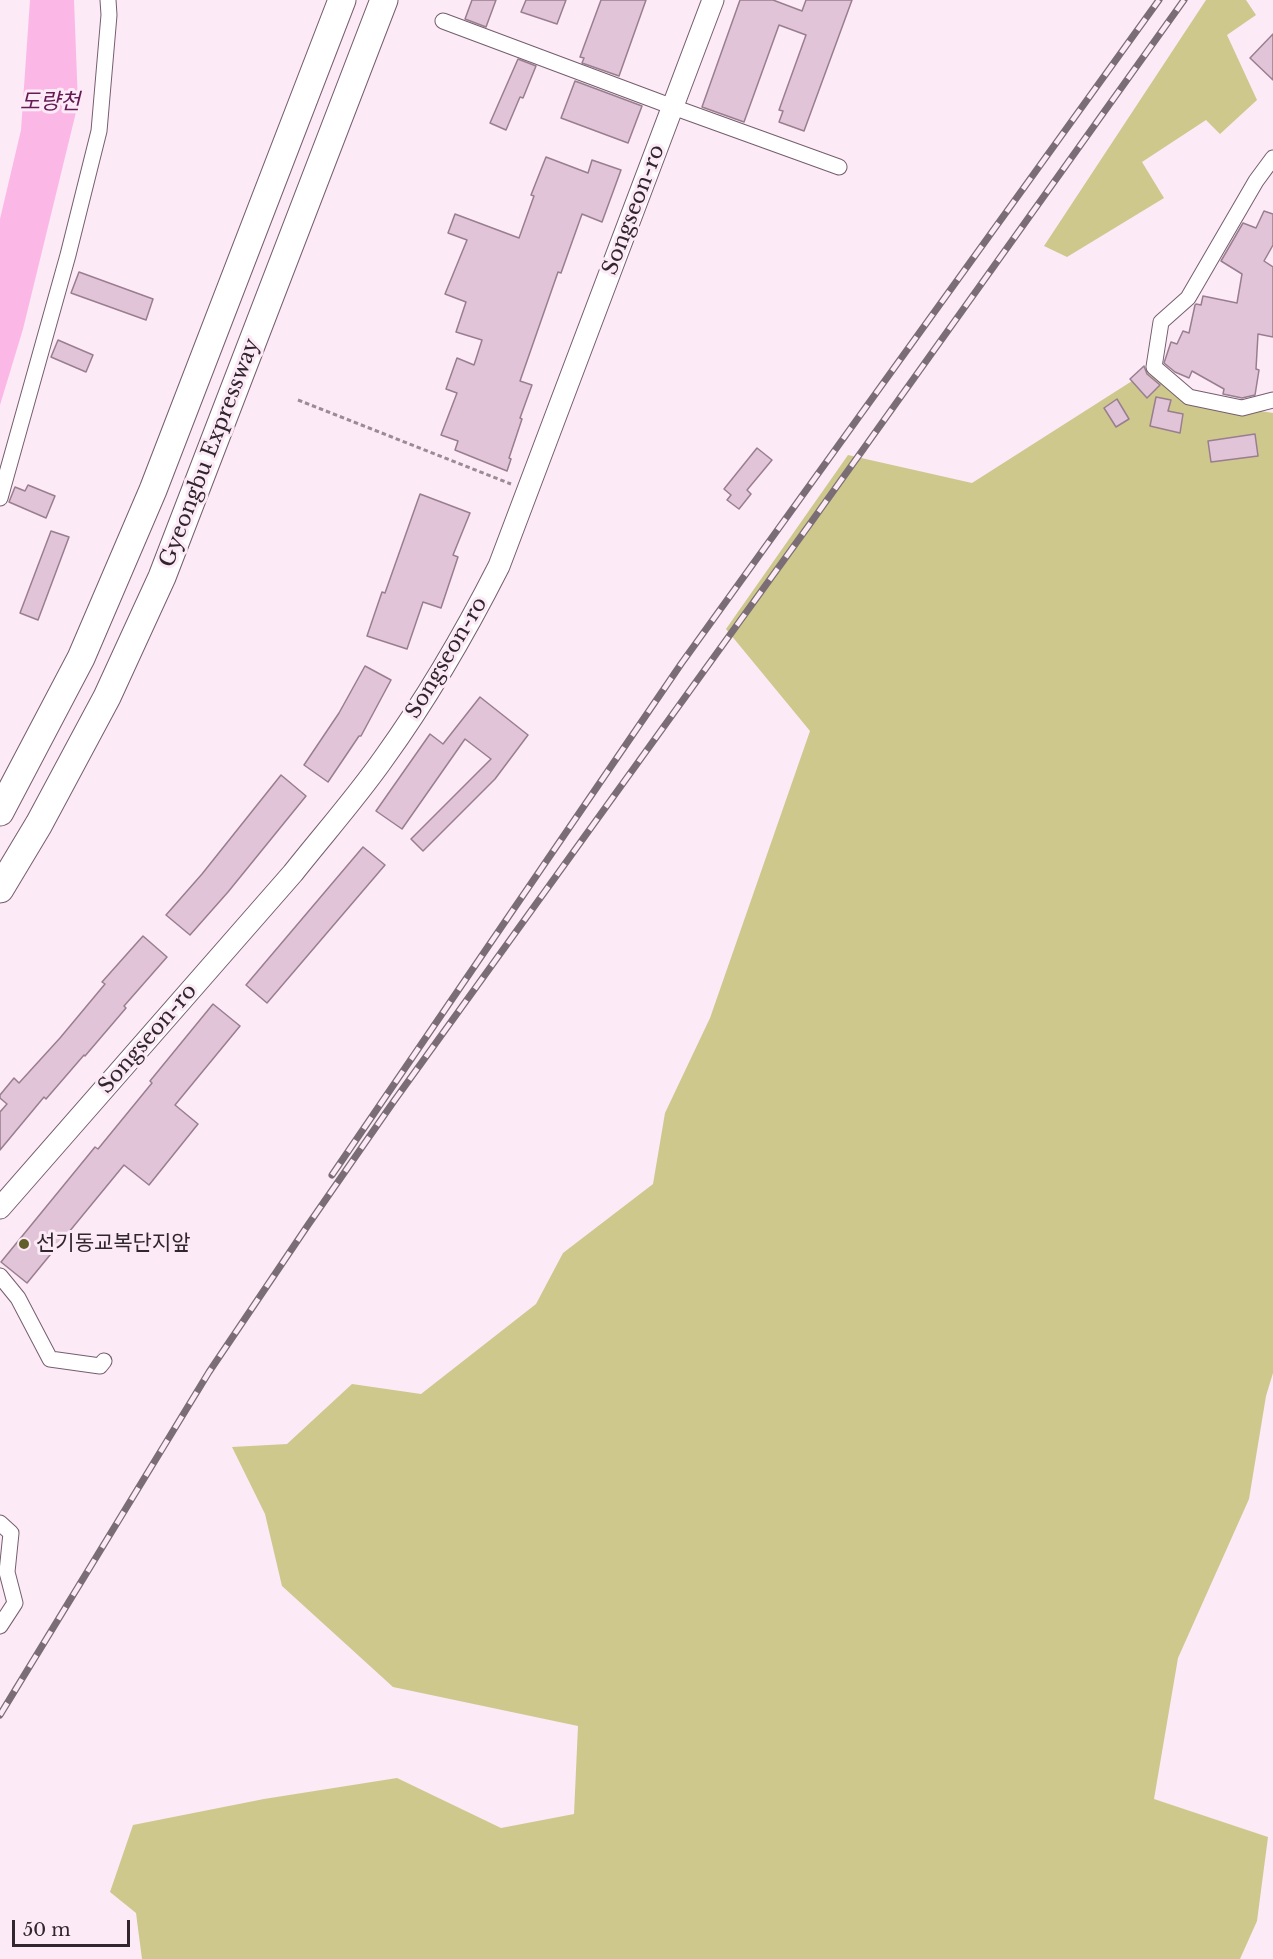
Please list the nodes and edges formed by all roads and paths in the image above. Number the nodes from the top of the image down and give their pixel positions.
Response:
1 (108, 0) edge
2 (342, 0) edge
3 (384, 0) edge
4 (713, 0) edge
5 (443, 21) dead end
6 (673, 107) junction
7 (1273, 158) edge
8 (839, 167) dead end
9 (298, 400) dead end
10 (1273, 400) edge
11 (528, 490) junction
12 (0, 498) edge
13 (0, 812) edge
14 (0, 889) edge
15 (0, 1208) edge
16 (0, 1276) edge
17 (104, 1361) dead end
18 (0, 1523) edge
19 (0, 1626) edge

1 - 12 street
2 - 13 highway, Gyeongbu Expressway
3 - 14 highway, Gyeongbu Expressway
4 - 6 main road, Songseon-ro
5 - 6 street
6 - 8 street
6 - 11 main road, Songseon-ro
7 - 10 street
9 - 11 path
11 - 15 main road, Songseon-ro
16 - 17 street
18 - 19 street

